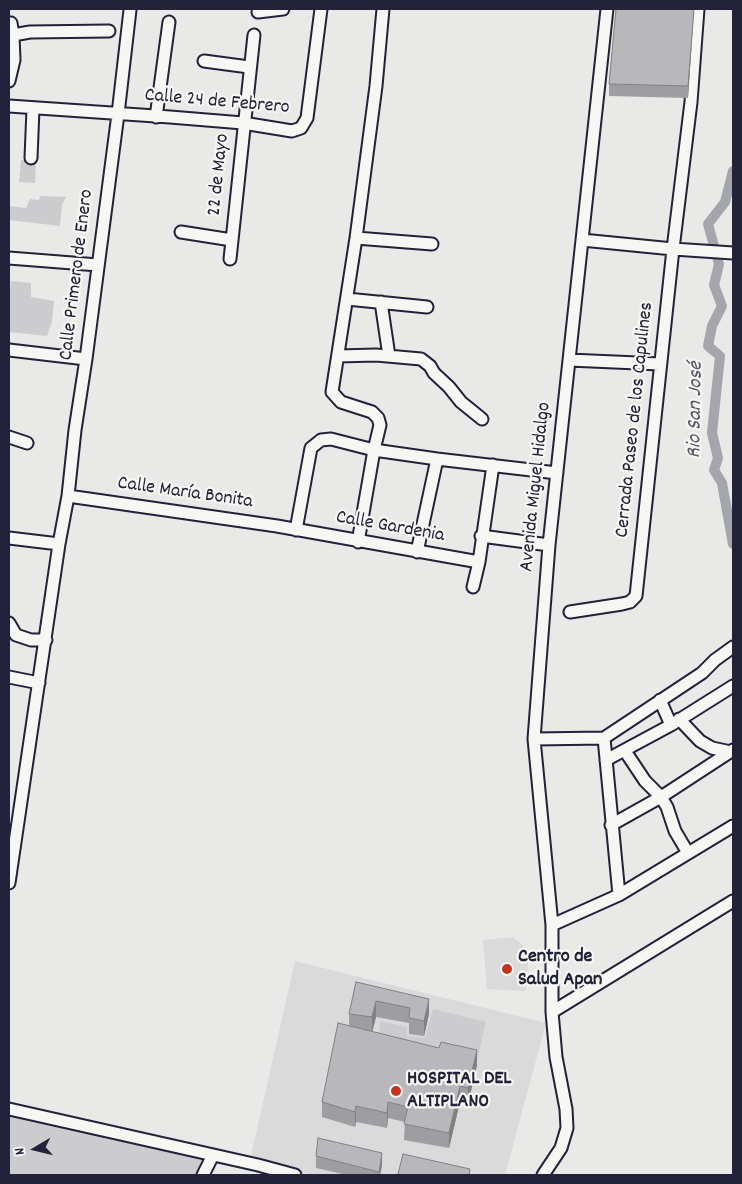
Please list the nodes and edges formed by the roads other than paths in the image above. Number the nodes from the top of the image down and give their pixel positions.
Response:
1 (283, 9) edge
2 (321, 9) edge
3 (383, 9) edge
4 (607, 9) edge
5 (698, 9) edge
6 (130, 10) edge
7 (258, 12) dead end
8 (169, 22) dead end
9 (11, 23) dead end
10 (109, 31) dead end
11 (13, 35) junction
12 (254, 35) dead end
13 (204, 61) dead end
14 (250, 67) junction
15 (9, 81) edge
16 (9, 106) edge
17 (33, 108) junction
18 (118, 114) junction
19 (156, 117) junction
20 (244, 124) junction
21 (30, 158) dead end
22 (181, 232) dead end
23 (356, 238) junction
24 (232, 240) junction
25 (582, 240) junction
26 (432, 244) dead end
27 (673, 249) junction
28 (728, 252) edge
29 (9, 258) edge
30 (230, 259) dead end
31 (98, 266) junction
32 (347, 299) junction
33 (381, 302) junction
34 (427, 307) dead end
35 (9, 350) edge
36 (338, 356) junction
37 (389, 356) junction
38 (86, 359) junction
39 (569, 360) junction
40 (660, 364) junction
41 (482, 419) dead end
42 (9, 437) edge
43 (27, 443) dead end
44 (374, 450) junction
45 (437, 459) junction
46 (492, 466) junction
47 (556, 473) junction
48 (68, 496) junction
49 (296, 530) junction
50 (482, 536) junction
51 (9, 538) edge
52 (358, 542) junction
53 (60, 544) junction
54 (549, 545) junction
55 (417, 552) junction
56 (479, 562) junction
57 (473, 587) dead end
58 (570, 612) dead end
59 (9, 623) edge
60 (46, 640) junction
61 (733, 647) edge
62 (9, 677) edge
63 (39, 683) junction
64 (733, 686) edge
65 (660, 700) junction
66 (675, 722) junction
67 (604, 738) junction
68 (534, 739) junction
69 (732, 751) edge
70 (625, 752) junction
71 (606, 760) junction
72 (661, 797) junction
73 (611, 825) junction
74 (733, 826) edge
75 (688, 853) junction
76 (9, 883) edge
77 (619, 895) junction
78 (733, 901) edge
79 (552, 925) junction
80 (552, 1012) junction
81 (9, 1109) edge
82 (213, 1155) junction
83 (203, 1175) edge
84 (295, 1175) edge
85 (543, 1175) edge

1 - 7 street
2 - 20 street, Calle 24 de Febrero
3 - 23 street
4 - 25 street, Avenida Miguel Hidalgo
5 - 27 street, Cerrada Paseo de los Capulines
6 - 18 street, Calle Primero de Enero
8 - 19 street
9 - 11 street
10 - 11 street
11 - 15 street
12 - 14 street, 22 de Mayo
13 - 14 street
14 - 20 street, 22 de Mayo
16 - 17 street, Calle 24 de Febrero
17 - 18 street, Calle 24 de Febrero
17 - 21 street
18 - 19 street, Calle 24 de Febrero
18 - 31 street, Calle Primero de Enero
19 - 20 street, Calle 24 de Febrero
20 - 24 street, 22 de Mayo
22 - 24 street
23 - 26 street
23 - 32 street
24 - 30 street, 22 de Mayo
25 - 27 street
25 - 39 street, Avenida Miguel Hidalgo
27 - 28 street
27 - 40 street, Cerrada Paseo de los Capulines
29 - 31 street
31 - 38 street, Calle Primero de Enero
32 - 33 street
32 - 36 street
33 - 34 street
33 - 37 street
35 - 38 street
36 - 37 street
36 - 44 street
37 - 41 street
38 - 48 street, Calle Primero de Enero
39 - 40 street
39 - 47 street, Avenida Miguel Hidalgo
40 - 58 street, Cerrada Paseo de los Capulines
42 - 43 street
44 - 45 street
44 - 49 street
44 - 52 street
45 - 46 street
45 - 55 street
46 - 47 street
46 - 50 street
47 - 54 street, Avenida Miguel Hidalgo
48 - 49 street, Calle María Bonita
48 - 53 street, Calle Primero de Enero
49 - 52 street, Calle Gardenia
50 - 54 street
50 - 56 street
51 - 53 street
52 - 55 street, Calle Gardenia
53 - 60 street, Calle Primero de Enero
54 - 68 street, Avenida Miguel Hidalgo
55 - 56 street, Calle Gardenia
56 - 57 street
59 - 60 street
60 - 63 street, Calle Primero de Enero
61 - 65 street
62 - 63 street
63 - 76 street, Calle Primero de Enero
64 - 66 street
65 - 66 street
65 - 67 street
66 - 69 street
66 - 70 street
67 - 68 street
67 - 71 street
68 - 79 street, Avenida Miguel Hidalgo
69 - 72 street
70 - 71 street
70 - 72 street
71 - 73 street
72 - 73 street
72 - 75 street
73 - 77 street
74 - 75 street
75 - 77 street
77 - 79 street
78 - 80 street
79 - 80 street, Avenida Miguel Hidalgo
80 - 85 street, Avenida Miguel Hidalgo
81 - 82 street
82 - 83 street
82 - 84 street

